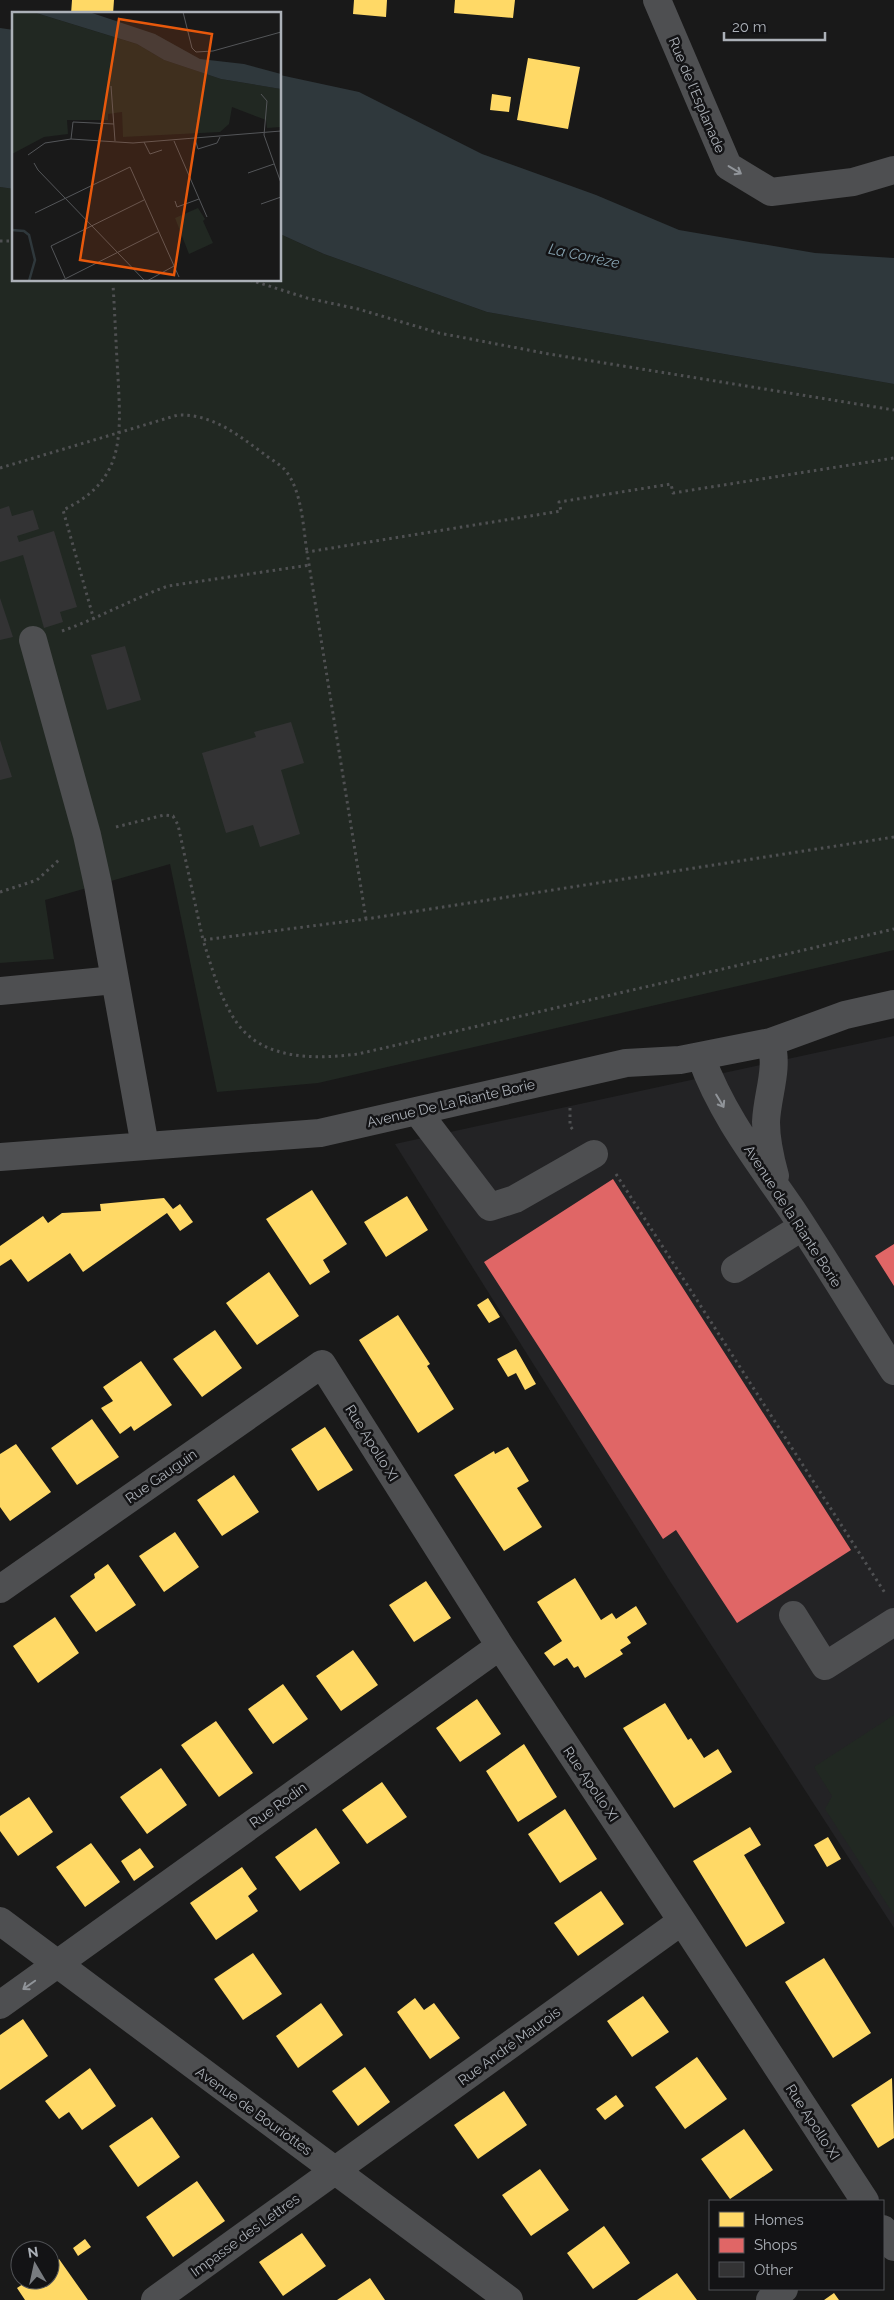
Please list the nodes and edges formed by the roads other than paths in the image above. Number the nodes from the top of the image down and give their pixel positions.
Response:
1 (657, 0) edge
2 (894, 170) edge
3 (33, 640) road end
4 (115, 980) junction
5 (0, 990) edge
6 (891, 1010) edge
7 (772, 1042) junction
8 (700, 1057) junction
9 (417, 1111) junction
10 (145, 1146) junction
11 (594, 1154) road end
12 (0, 1157) edge
13 (779, 1192) junction
14 (802, 1226) junction
15 (735, 1269) dead end
16 (322, 1364) joint
17 (894, 1371) edge
18 (0, 1588) edge
19 (891, 1610) edge
20 (793, 1615) dead end
21 (500, 1646) junction
22 (0, 1921) edge
23 (682, 1921) junction
24 (57, 1965) junction
25 (0, 2005) edge
26 (335, 2171) junction
27 (863, 2200) edge
28 (884, 2231) edge
29 (894, 2247) edge
30 (783, 2290) edge
31 (155, 2300) edge
32 (509, 2300) edge
33 (770, 2300) edge

1 -> 2 street, Rue de l'Esplanade
3 - 4 street
4 - 5 street
4 - 10 street
6 - 7 street, Avenue De La Riante Borie
7 - 8 street, Avenue De La Riante Borie
7 - 13 street
8 - 9 street, Avenue De La Riante Borie
8 -> 13 street, Avenue de la Riante Borie
9 - 10 street, Avenue De La Riante Borie
9 - 11 street
10 - 12 street, Avenue De La Riante Borie
13 - 14 street, Avenue de la Riante Borie
14 - 15 street
14 - 17 street, Avenue de la Riante Borie
16 - 18 street, Rue Gauguin
16 - 21 street, Rue Apollo XI
19 - 20 street
21 - 23 street, Rue Apollo XI
21 - 24 street, Rue Rodin
22 - 24 street, Avenue de Bouriottes
23 - 26 street, Rue André Maurois
23 - 27 street, Rue Apollo XI
24 -> 25 street, Rue Rodin
24 - 26 street, Avenue de Bouriottes
26 - 31 street, Impasse des Lettres
26 - 32 street, Avenue de Bouriottes
28 - 29 street
30 - 33 street

